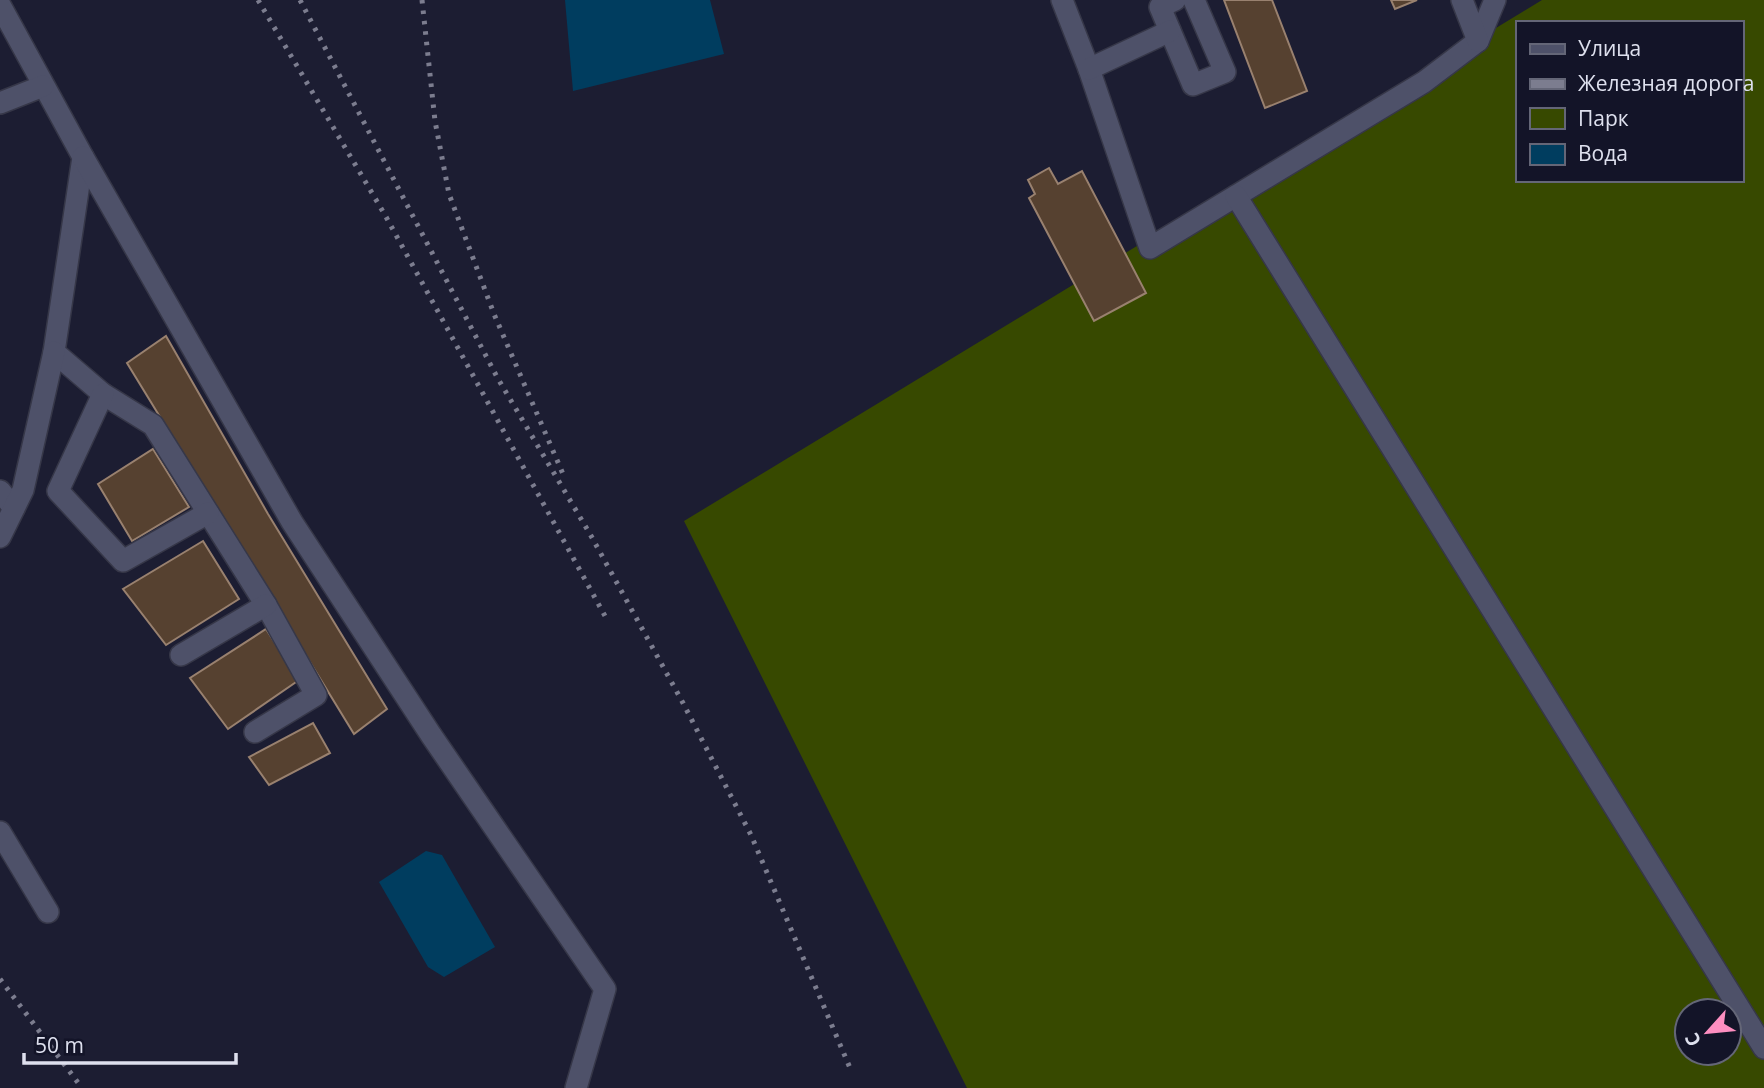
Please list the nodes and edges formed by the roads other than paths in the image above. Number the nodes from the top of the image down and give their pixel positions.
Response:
1 (1062, 0) edge
2 (1175, 0) edge
3 (1194, 0) edge
4 (1462, 0) edge
5 (1495, 0) edge
6 (0, 5) edge
7 (1170, 31) junction
8 (1479, 41) junction
9 (1089, 69) junction
10 (43, 86) junction
11 (0, 103) edge
12 (83, 157) junction
13 (1236, 196) junction
14 (54, 352) junction
15 (103, 394) junction
16 (0, 491) edge
17 (14, 508) junction
18 (208, 513) junction
19 (0, 537) edge
20 (266, 605) junction
21 (181, 655) dead end
22 (255, 732) dead end
23 (0, 832) edge
24 (48, 912) dead end
25 (1764, 1048) edge
26 (576, 1088) edge

1 - 9 lane
2 - 7 lane
3 - 7 lane
4 - 8 lane
5 - 8 lane
6 - 10 lane
7 - 9 lane
8 - 13 lane
9 - 13 lane
10 - 11 lane
10 - 12 lane
12 - 14 lane
12 - 26 lane
13 - 25 lane
14 - 15 lane
14 - 17 lane
15 - 18 lane
15 - 18 lane
16 - 17 lane
17 - 19 lane
18 - 20 lane
20 - 21 lane
20 - 22 lane
23 - 24 lane

